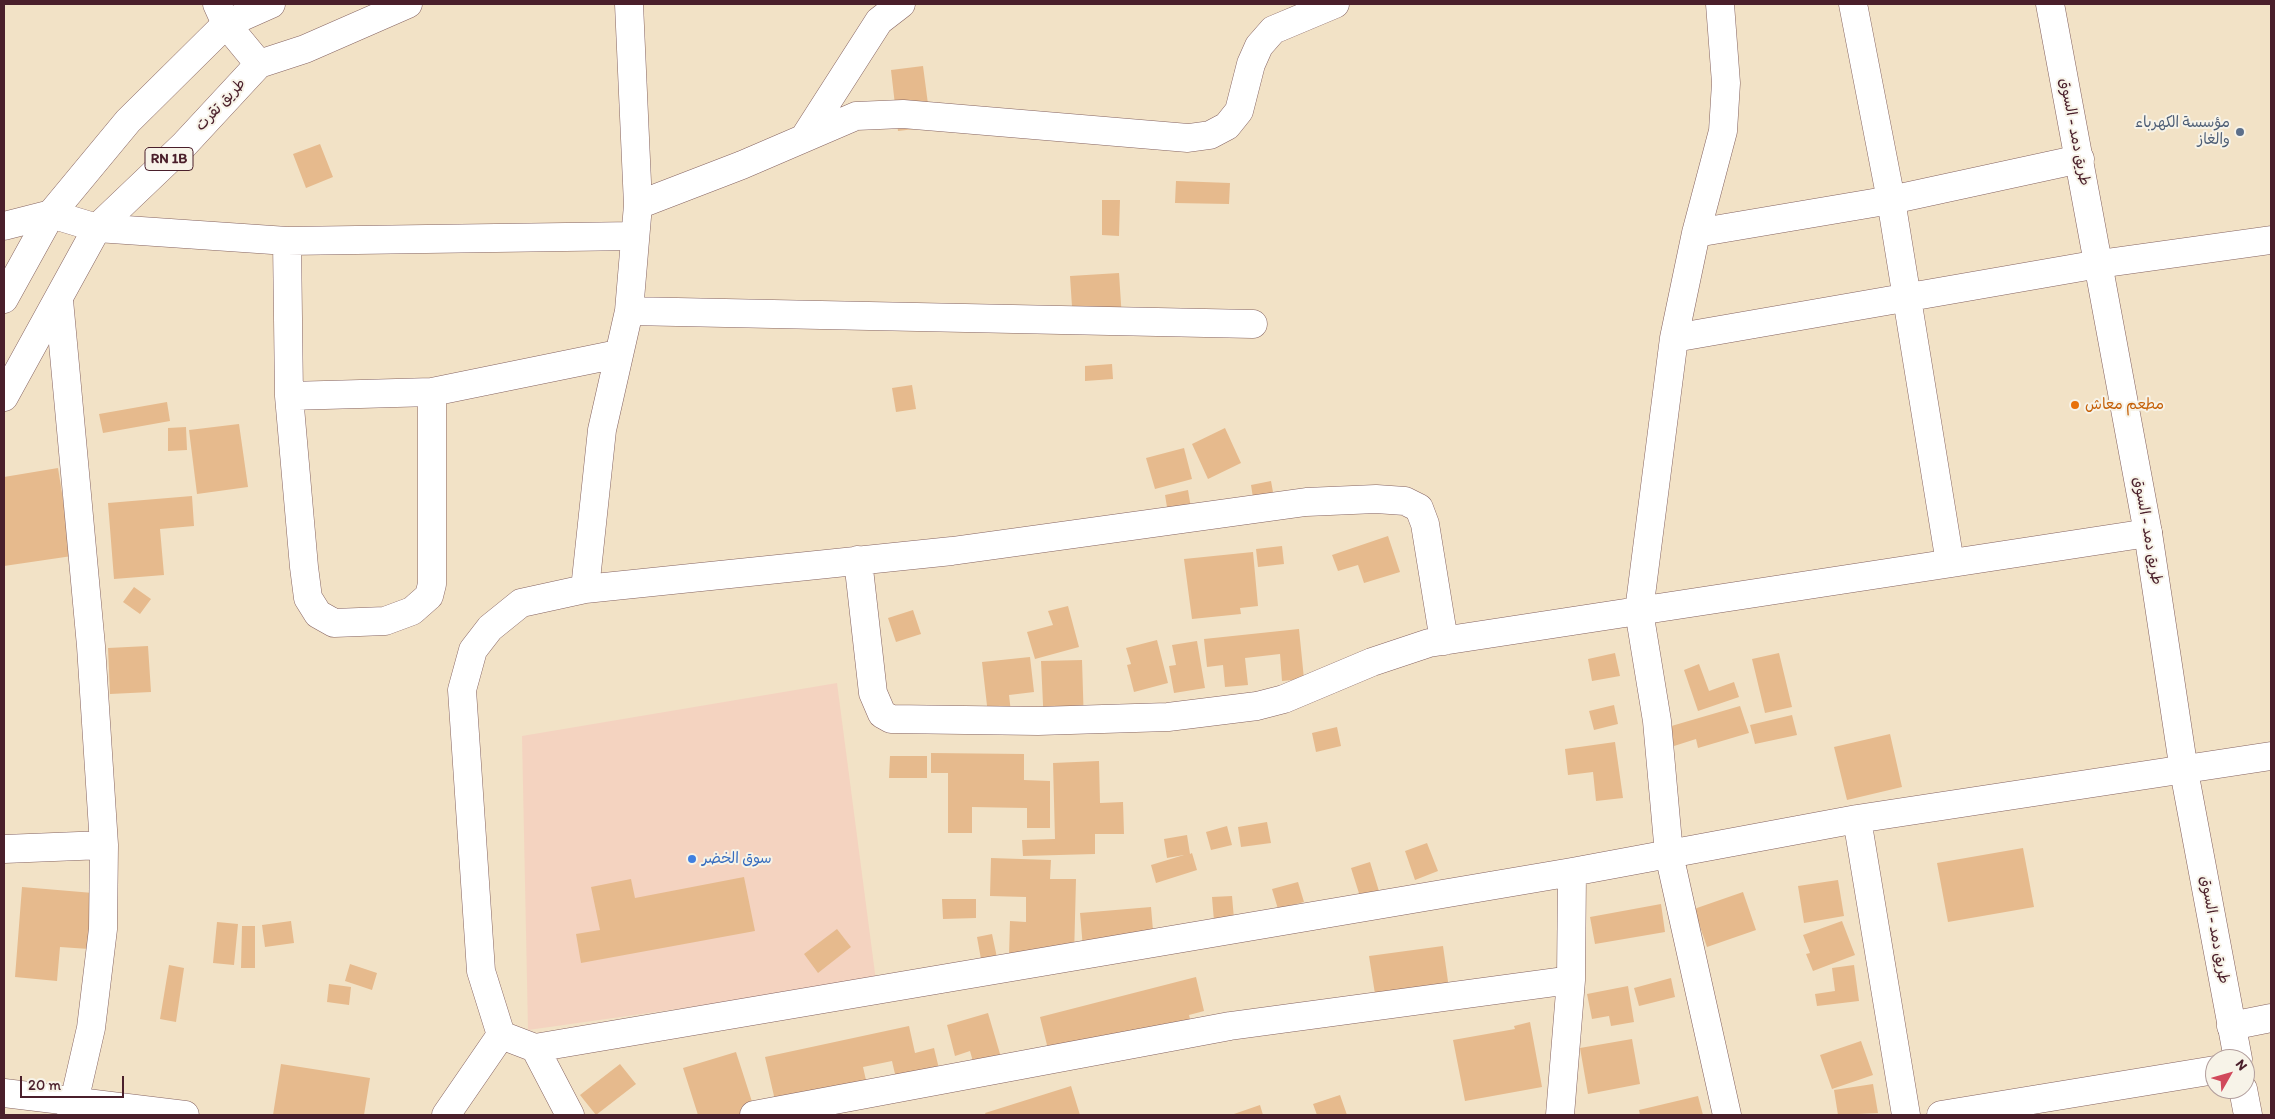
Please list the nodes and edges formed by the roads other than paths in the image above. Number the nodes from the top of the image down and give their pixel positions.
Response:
1 (271, 4) edge
2 (408, 4) edge
3 (629, 4) edge
4 (901, 4) edge
5 (1331, 4) edge
6 (1720, 4) edge
7 (1853, 4) edge
8 (2050, 4) edge
9 (222, 14) edge
10 (259, 64) junction
11 (804, 138) junction
12 (2080, 159) junction
13 (1891, 200) junction
14 (638, 205) junction
15 (51, 214) junction
16 (4, 226) edge
17 (97, 228) junction
18 (1696, 233) junction
19 (635, 236) junction
20 (2271, 240) edge
21 (287, 241) junction
22 (2098, 264) junction
23 (1907, 296) junction
24 (4, 299) edge
25 (58, 300) junction
26 (629, 312) junction
27 (1253, 324) dead end
28 (1674, 338) junction
29 (618, 354) junction
30 (432, 392) junction
31 (4, 396) edge
32 (289, 396) junction
33 (2148, 533) junction
34 (858, 560) junction
35 (1950, 563) junction
36 (585, 589) junction
37 (1639, 611) junction
38 (1444, 641) junction
39 (2271, 756) edge
40 (2184, 771) junction
41 (1857, 819) junction
42 (104, 846) junction
43 (4, 849) edge
44 (1669, 854) junction
45 (1572, 872) junction
46 (1571, 980) junction
47 (2271, 1018) edge
48 (2231, 1026) junction
49 (501, 1035) junction
50 (535, 1048) junction
51 (2236, 1049) edge
52 (2205, 1072) edge
53 (4, 1093) edge
54 (2246, 1099) edge
55 (72, 1108) edge
56 (1991, 1110) edge
57 (185, 1115) edge
58 (446, 1115) edge
59 (570, 1115) edge
60 (754, 1115) edge
61 (1560, 1115) edge
62 (1727, 1115) edge
63 (1906, 1115) edge
64 (1941, 1115) edge
65 (2248, 1115) edge

1 - 9 street
2 - 10 street
3 - 14 street
4 - 11 street
5 - 11 street
6 - 18 street
7 - 13 street
8 - 12 street, طريق دمد - السوق
9 - 10 street
9 - 15 street
10 - 17 street, طريق تقرت / RN 1B
11 - 14 street
12 - 13 street
12 - 22 street, طريق دمد - السوق
13 - 18 street
13 - 23 street
14 - 19 street
15 - 16 street
15 - 17 street
15 - 24 street
17 - 21 street
17 - 25 street, طريق تقرت / RN 1B
18 - 28 street
19 - 21 street
19 - 26 street
20 - 22 street
21 - 32 street
22 - 23 street
22 - 33 street, طريق دمد - السوق
23 - 28 street
23 - 35 street
25 - 31 street, طريق تقرت / RN 1B
25 - 42 street
26 - 27 street
26 - 29 street
28 - 37 street
29 - 30 street
29 - 36 street
30 - 32 street
30 - 32 street
33 - 35 street
33 - 40 street, طريق دمد - السوق
34 - 36 street
34 - 38 street
34 - 38 street
35 - 37 street
36 - 49 street
37 - 38 street
37 - 44 street
39 - 40 street
40 - 41 street
40 - 48 street, طريق دمد - السوق
41 - 44 street
41 - 63 street
42 - 43 street
42 - 55 street
44 - 45 street
44 - 62 street
45 - 46 street
45 - 50 street
46 - 60 street
46 - 61 street
47 - 48 street
48 - 51 street, طريق دمد - السوق
49 - 50 street
49 - 58 street
50 - 59 street
52 - 56 street
53 - 55 street
54 - 65 street
55 - 57 street
56 - 64 street

